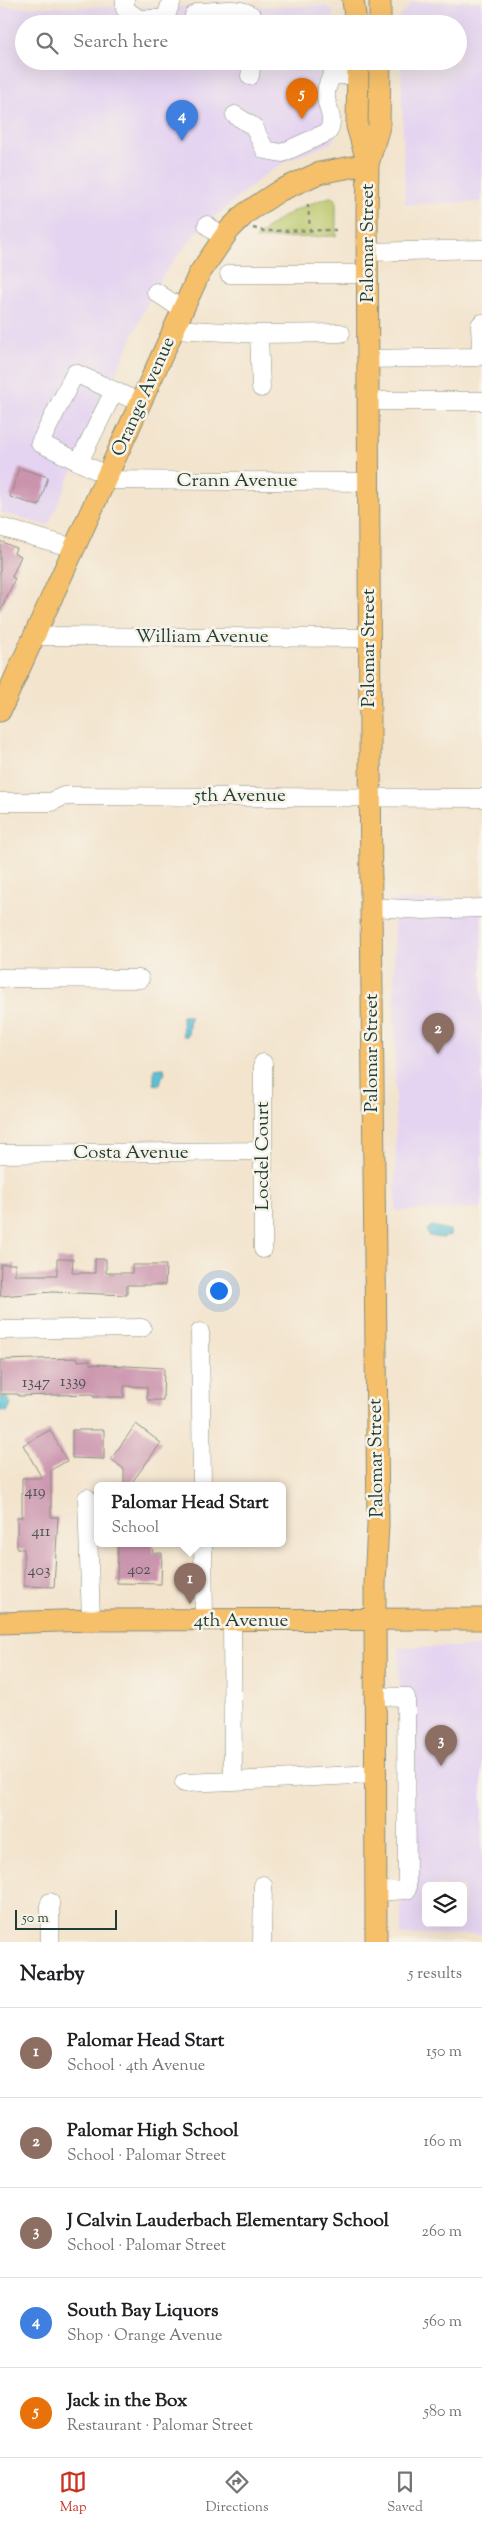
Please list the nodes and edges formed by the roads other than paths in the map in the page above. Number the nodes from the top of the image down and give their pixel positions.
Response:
1 (125, 0) edge
2 (172, 0) edge
3 (353, 0) edge
4 (380, 0) edge
5 (133, 15) edge
6 (166, 15) edge
7 (194, 15) edge
8 (251, 15) edge
9 (355, 15) edge
10 (380, 15) edge
11 (351, 70) edge
12 (358, 70) edge
13 (380, 70) edge
14 (235, 115) dead end
15 (368, 164) junction
16 (207, 225) dead end
17 (229, 231) junction
18 (482, 250) edge
19 (367, 252) junction
20 (229, 274) dead end
21 (367, 274) junction
22 (156, 292) dead end
23 (179, 320) junction
24 (482, 324) edge
25 (341, 333) dead end
26 (259, 334) junction
27 (481, 347) edge
28 (368, 359) junction
29 (261, 388) dead end
30 (114, 390) junction
31 (368, 401) junction
32 (482, 401) edge
33 (141, 403) junction
34 (79, 462) junction
35 (108, 478) junction
36 (368, 482) junction
37 (0, 527) edge
38 (74, 548) junction
39 (35, 636) junction
40 (369, 638) junction
41 (0, 711) edge
42 (370, 797) junction
43 (482, 798) edge
44 (0, 802) edge
45 (371, 907) junction
46 (482, 908) edge
47 (0, 978) edge
48 (140, 979) dead end
49 (262, 1063) dead end
50 (263, 1151) junction
51 (0, 1154) edge
52 (263, 1249) dead end
53 (142, 1328) dead end
54 (0, 1330) edge
55 (200, 1332) dead end
56 (202, 1482) edge
57 (87, 1498) dead end
58 (203, 1547) edge
59 (482, 1619) edge
60 (91, 1620) junction
61 (232, 1620) junction
62 (377, 1620) junction
63 (204, 1621) junction
64 (0, 1623) edge
65 (376, 1696) junction
66 (376, 1774) junction
67 (233, 1781) junction
68 (184, 1783) dead end
69 (263, 1884) dead end
70 (376, 1892) junction
71 (50, 1902) dead end
72 (50, 1942) edge
73 (262, 1942) edge
74 (376, 1942) edge

1 - 5 street
2 - 6 street
3 - 9 main road
4 - 10 main road
7 - 8 street
11 - 14 street
12 - 15 main road, Palomar Street
13 - 15 main road, Palomar Street
15 - 17 main road, Orange Avenue
15 - 19 main road, Palomar Street
16 - 17 street
17 - 23 main road, Orange Avenue
18 - 19 street
19 - 21 main road, Palomar Street
20 - 21 street
21 - 28 main road, Palomar Street
22 - 23 street
23 - 26 street
23 - 33 main road, Orange Avenue
24 - 27 street
25 - 26 street
26 - 29 street
27 - 28 street
28 - 31 main road, Palomar Street
30 - 33 street
30 - 34 street
30 - 34 street
31 - 32 street
31 - 36 main road, Palomar Street
33 - 35 main road, Orange Avenue
34 - 35 street
35 - 36 street, Crann Avenue
35 - 38 main road, Orange Avenue
36 - 40 main road, Palomar Street
37 - 38 street
38 - 39 main road, Orange Avenue
39 - 40 street, William Avenue
39 - 41 main road, Orange Avenue
40 - 42 main road, Palomar Street
42 - 43 street, 5th Avenue
42 - 44 street, 5th Avenue
42 - 45 main road, Palomar Street
45 - 46 street
45 - 62 main road, Palomar Street
47 - 48 street
49 - 50 street, Locdel Court
50 - 51 street, Costa Avenue
50 - 52 street, Locdel Court
53 - 54 street
55 - 56 street
57 - 60 street
58 - 63 street
59 - 62 main road, 4th Avenue
60 - 63 main road, 4th Avenue
60 - 64 main road, 4th Avenue
61 - 62 main road, 4th Avenue
61 - 63 main road, 4th Avenue
61 - 67 street
62 - 65 main road, Palomar Street
65 - 66 main road, Palomar Street
65 - 70 street
66 - 67 street
66 - 70 main road, Palomar Street
67 - 68 street
69 - 73 street
70 - 74 main road, Palomar Street
71 - 72 street

